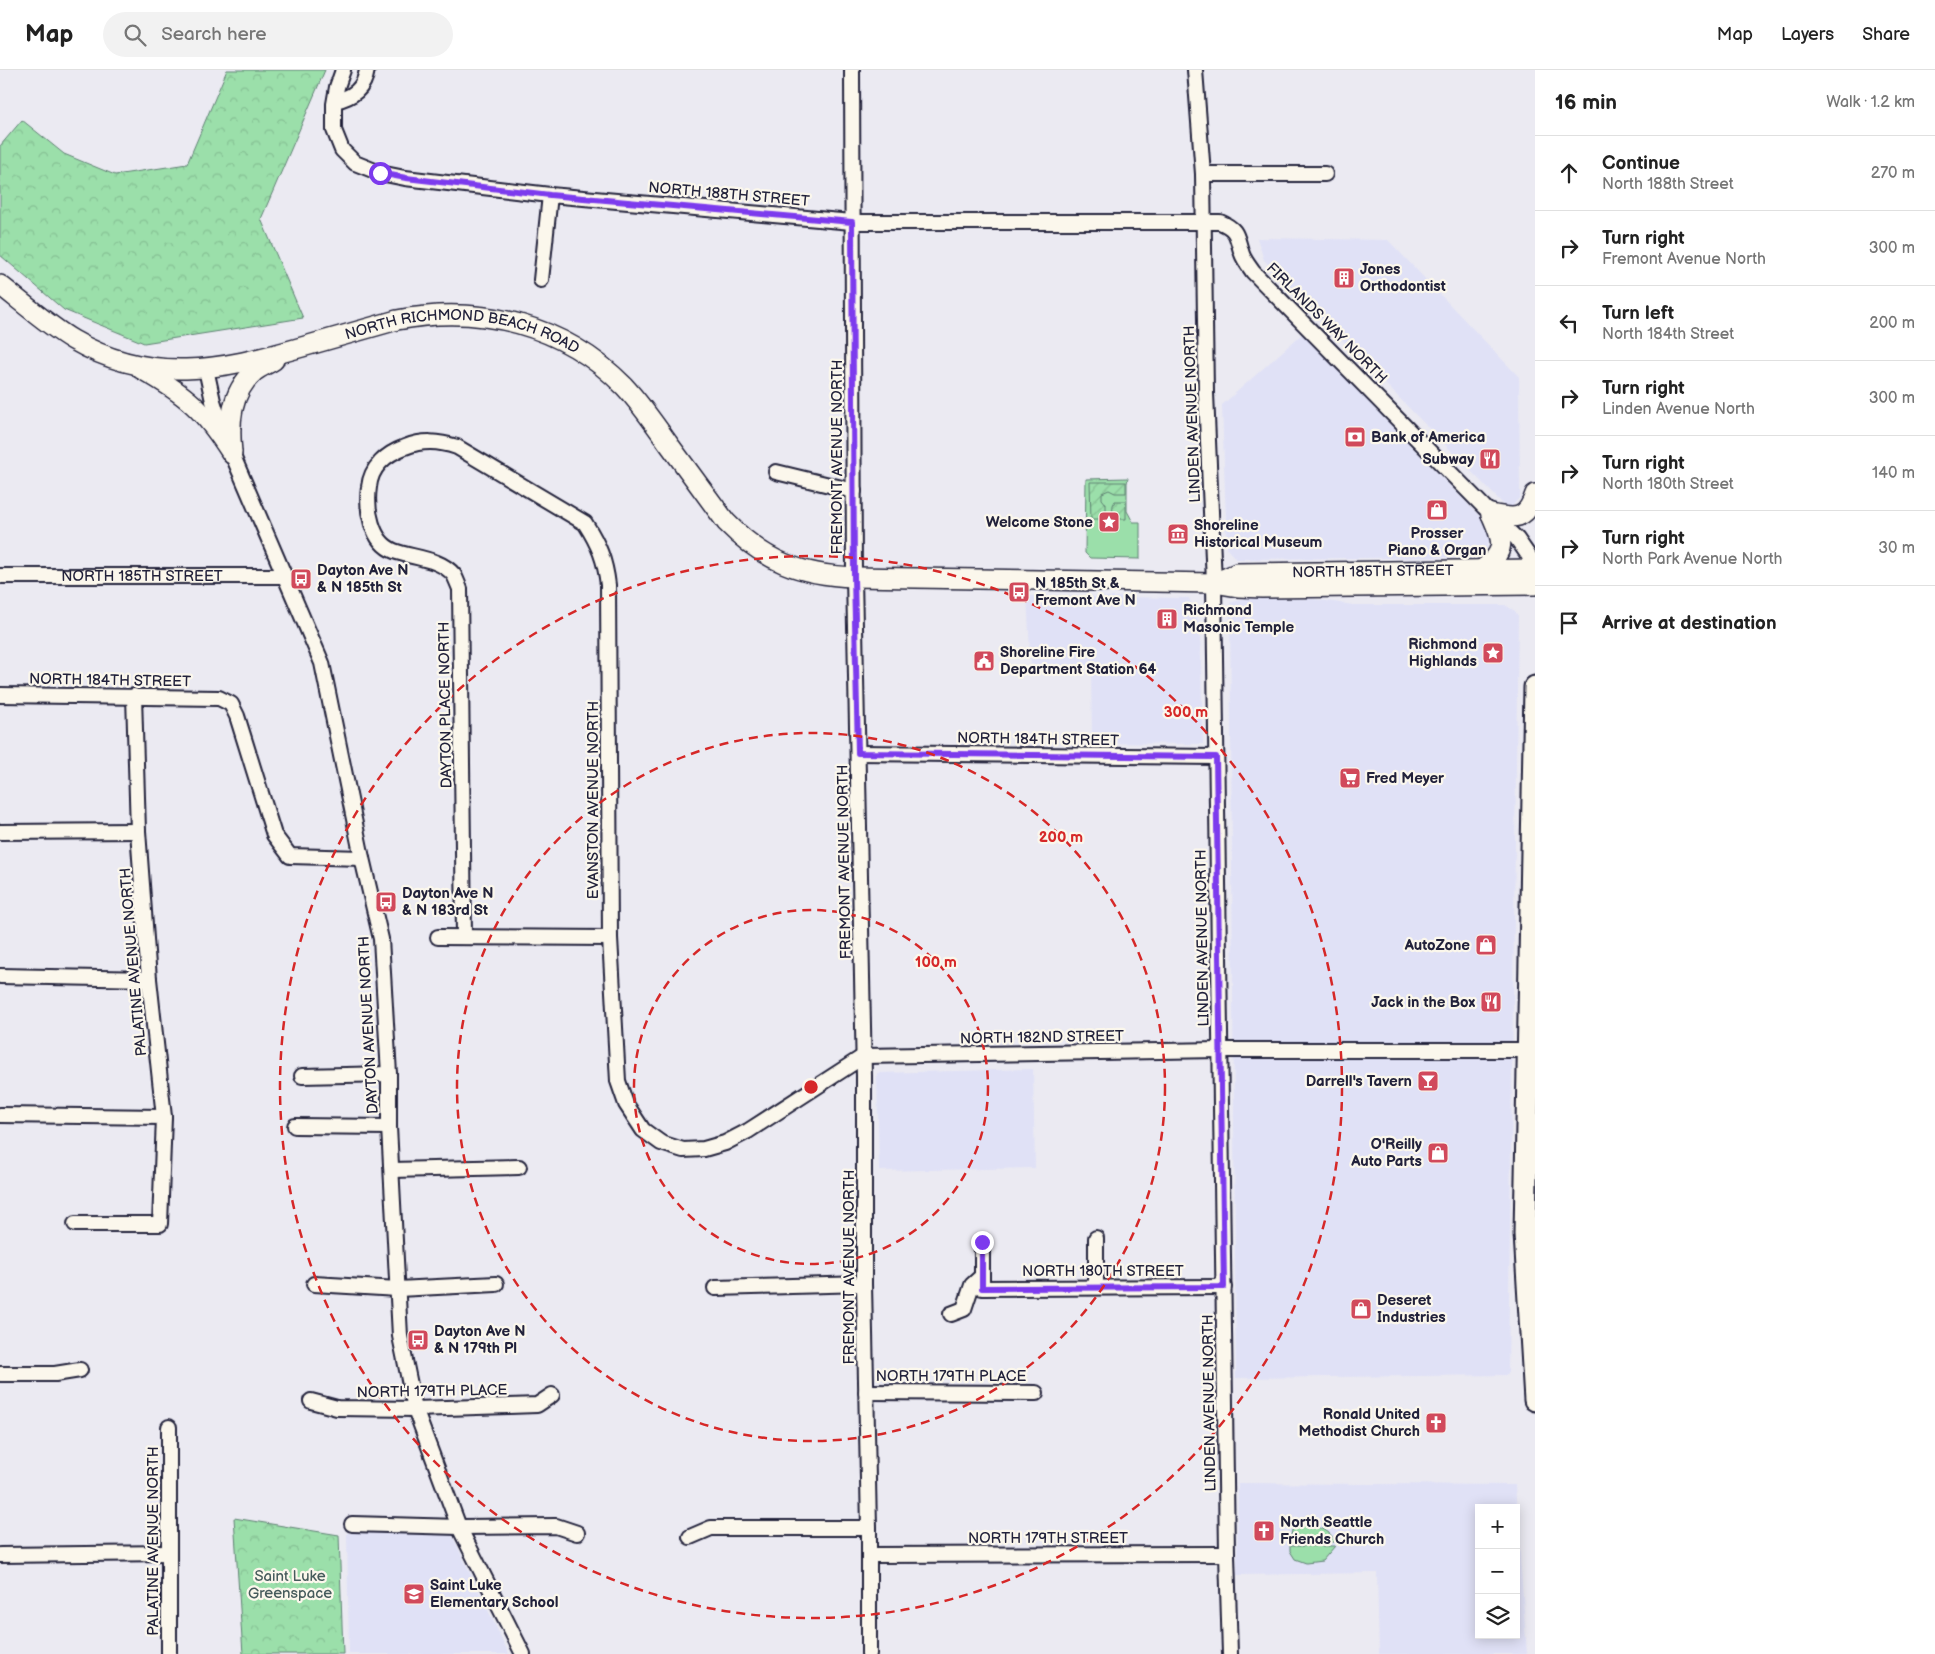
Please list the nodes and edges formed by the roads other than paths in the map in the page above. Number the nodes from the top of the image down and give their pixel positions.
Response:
1 (343, 70) edge
2 (367, 70) edge
3 (852, 70) edge
4 (1195, 70) edge
5 (335, 101) junction
6 (1204, 174) junction
7 (1325, 174) dead end
8 (550, 195) junction
9 (852, 222) junction
10 (1204, 222) junction
11 (541, 280) dead end
12 (0, 284) edge
13 (288, 351) junction
14 (131, 363) junction
15 (206, 369) junction
16 (232, 454) junction
17 (776, 472) dead end
18 (854, 491) junction
19 (1535, 494) edge
20 (1491, 514) junction
21 (585, 523) joint
22 (1535, 567) edge
23 (1481, 570) junction
24 (0, 576) edge
25 (285, 576) junction
26 (854, 577) junction
27 (1214, 583) junction
28 (1535, 585) edge
29 (1535, 687) edge
30 (0, 695) edge
31 (134, 696) junction
32 (858, 753) junction
33 (1216, 757) junction
34 (138, 831) junction
35 (0, 832) edge
36 (362, 858) junction
37 (1533, 876) edge
38 (438, 937) dead end
39 (464, 937) junction
40 (610, 938) junction
41 (0, 976) edge
42 (149, 978) junction
43 (1532, 1013) edge
44 (1220, 1050) junction
45 (1532, 1054) edge
46 (864, 1056) junction
47 (389, 1074) junction
48 (302, 1076) dead end
49 (0, 1115) edge
50 (164, 1117) junction
51 (295, 1126) dead end
52 (389, 1127) junction
53 (519, 1167) dead end
54 (392, 1170) junction
55 (75, 1224) dead end
56 (1096, 1238) dead end
57 (982, 1242) dead end
58 (1531, 1275) edge
59 (982, 1282) junction
60 (314, 1284) dead end
61 (496, 1284) dead end
62 (864, 1284) junction
63 (1096, 1287) junction
64 (1224, 1287) junction
65 (714, 1288) dead end
66 (398, 1289) junction
67 (951, 1314) dead end
68 (80, 1370) dead end
69 (0, 1374) edge
70 (866, 1392) junction
71 (1036, 1393) dead end
72 (552, 1395) dead end
73 (1535, 1400) edge
74 (311, 1401) dead end
75 (415, 1409) junction
76 (169, 1427) dead end
77 (352, 1524) dead end
78 (459, 1527) junction
79 (869, 1528) junction
80 (577, 1532) dead end
81 (690, 1537) dead end
82 (169, 1553) junction
83 (1227, 1554) junction
84 (0, 1555) edge
85 (869, 1555) junction
86 (170, 1654) edge
87 (523, 1654) edge
88 (869, 1654) edge
89 (1230, 1654) edge

1 - 5 street, NORTH 188TH STREET
2 - 5 street
3 - 9 street, FREMONT AVENUE NORTH
4 - 6 street
5 - 8 street, NORTH 188TH STREET
6 - 7 street
6 - 10 street
8 - 9 street, NORTH 188TH STREET
8 - 11 street
9 - 10 street, NORTH 188TH STREET
9 - 18 street, FREMONT AVENUE NORTH
10 - 20 street, FIRLANDS WAY NORTH
10 - 27 street, LINDEN AVENUE NORTH
12 - 14 main road, NORTH RICHMOND BEACH ROAD
13 - 15 main road, NORTH RICHMOND BEACH ROAD
13 - 16 main road
13 - 26 main road, NORTH RICHMOND BEACH ROAD
14 - 15 main road, NORTH RICHMOND BEACH ROAD
14 - 16 main road
15 - 16 street, DAYTON AVENUE NORTH
16 - 25 street, DAYTON AVENUE NORTH
17 - 18 street
18 - 26 street, FREMONT AVENUE NORTH
19 - 20 main road
20 - 22 street, FIRLANDS WAY NORTH
20 - 23 main road
21 - 39 street, DAYTON PLACE NORTH
21 - 40 street, EVANSTON AVENUE NORTH
22 - 23 main road, NORTH 185TH STREET
23 - 27 main road, NORTH 185TH STREET
24 - 25 street, NORTH 185TH STREET
25 - 36 street, DAYTON AVENUE NORTH
26 - 27 main road, NORTH 185TH STREET
26 - 32 street, FREMONT AVENUE NORTH
27 - 28 main road, NORTH 185TH STREET
27 - 33 street, LINDEN AVENUE NORTH
29 - 37 highway
30 - 31 street, NORTH 184TH STREET
31 - 34 street, PALATINE AVENUE NORTH
31 - 36 street, NORTH 184TH STREET
32 - 33 street, NORTH 184TH STREET
32 - 46 street, FREMONT AVENUE NORTH
33 - 44 street, LINDEN AVENUE NORTH
34 - 35 street
34 - 42 street, PALATINE AVENUE NORTH
36 - 47 street, DAYTON AVENUE NORTH
37 - 43 highway
38 - 39 street
39 - 40 street
40 - 46 street, EVANSTON AVENUE NORTH
41 - 42 street
42 - 50 street, PALATINE AVENUE NORTH
43 - 45 highway
44 - 45 street, NORTH 182ND STREET
44 - 46 street, NORTH 182ND STREET
44 - 64 street, LINDEN AVENUE NORTH
45 - 58 highway
46 - 62 street, FREMONT AVENUE NORTH
47 - 48 street
47 - 52 street, DAYTON AVENUE NORTH
49 - 50 street
50 - 55 street, PALATINE AVENUE NORTH
51 - 52 street
52 - 54 street, DAYTON AVENUE NORTH
53 - 54 street
54 - 66 street, DAYTON AVENUE NORTH
56 - 63 street
57 - 59 street
58 - 73 highway
59 - 63 street, NORTH 180TH STREET
59 - 67 street
60 - 66 street
61 - 66 street
62 - 65 street
62 - 70 street, FREMONT AVENUE NORTH
63 - 64 street, NORTH 180TH STREET
64 - 83 street, LINDEN AVENUE NORTH
66 - 75 street, DAYTON AVENUE NORTH
68 - 69 street
70 - 71 street, NORTH 179TH PLACE
70 - 79 street, FREMONT AVENUE NORTH
72 - 75 street, NORTH 179TH PLACE
74 - 75 street, NORTH 179TH PLACE
75 - 78 street, DAYTON AVENUE NORTH
76 - 82 street, PALATINE AVENUE NORTH
77 - 78 street
78 - 80 street
78 - 87 street, DAYTON AVENUE NORTH
79 - 81 street
79 - 85 street, FREMONT AVENUE NORTH
82 - 84 street
82 - 86 street, PALATINE AVENUE NORTH
83 - 85 street, NORTH 179TH STREET
83 - 89 street, LINDEN AVENUE NORTH
85 - 88 street, FREMONT AVENUE NORTH

